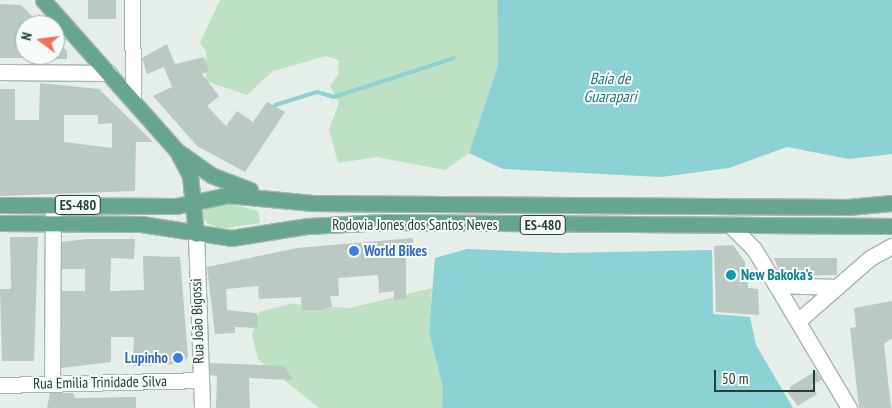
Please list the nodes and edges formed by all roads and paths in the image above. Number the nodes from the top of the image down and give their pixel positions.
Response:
1 (43, 0) edge
2 (132, 0) edge
3 (0, 72) edge
4 (109, 73) junction
5 (133, 100) junction
6 (176, 150) junction
7 (270, 196) junction
8 (892, 203) edge
9 (193, 204) junction
10 (0, 205) edge
11 (53, 205) junction
12 (0, 223) edge
13 (53, 224) junction
14 (892, 226) edge
15 (732, 227) junction
16 (196, 234) junction
17 (892, 246) edge
18 (776, 285) junction
19 (837, 287) junction
20 (799, 320) junction
21 (200, 380) junction
22 (52, 383) junction
23 (0, 385) edge
24 (202, 408) edge
25 (849, 408) edge

1 - 4 main road
2 - 5 street
3 - 4 street
4 - 5 main road
5 - 6 main road
6 - 7 main road
6 - 9 main road
7 - 8 main road, Rodovia Jones dos Santos Neves / ES-480
7 - 9 main road, Rodovia Jones dos Santos Neves / ES-480
9 - 11 main road, Rodovia Jones dos Santos Neves / ES-480
9 - 16 main road
10 - 11 main road, Rodovia Jones dos Santos Neves / ES-480
11 - 13 street
12 - 13 main road, Rodovia Jones dos Santos Neves / ES-480
13 - 16 main road, Rodovia Jones dos Santos Neves / ES-480
13 - 22 street
14 - 15 main road, Rodovia Jones dos Santos Neves / ES-480
15 - 16 main road, Rodovia Jones dos Santos Neves / ES-480
15 - 18 street
16 - 21 street, Rua João Bigossi
17 - 19 street
18 - 19 street
18 - 20 street
19 - 20 street
20 - 25 street
21 - 22 street, Rua Emilia Trinidade Silva
21 - 24 street, Rua João Bigossi
22 - 23 street, Rua Emilia Trinidade Silva

